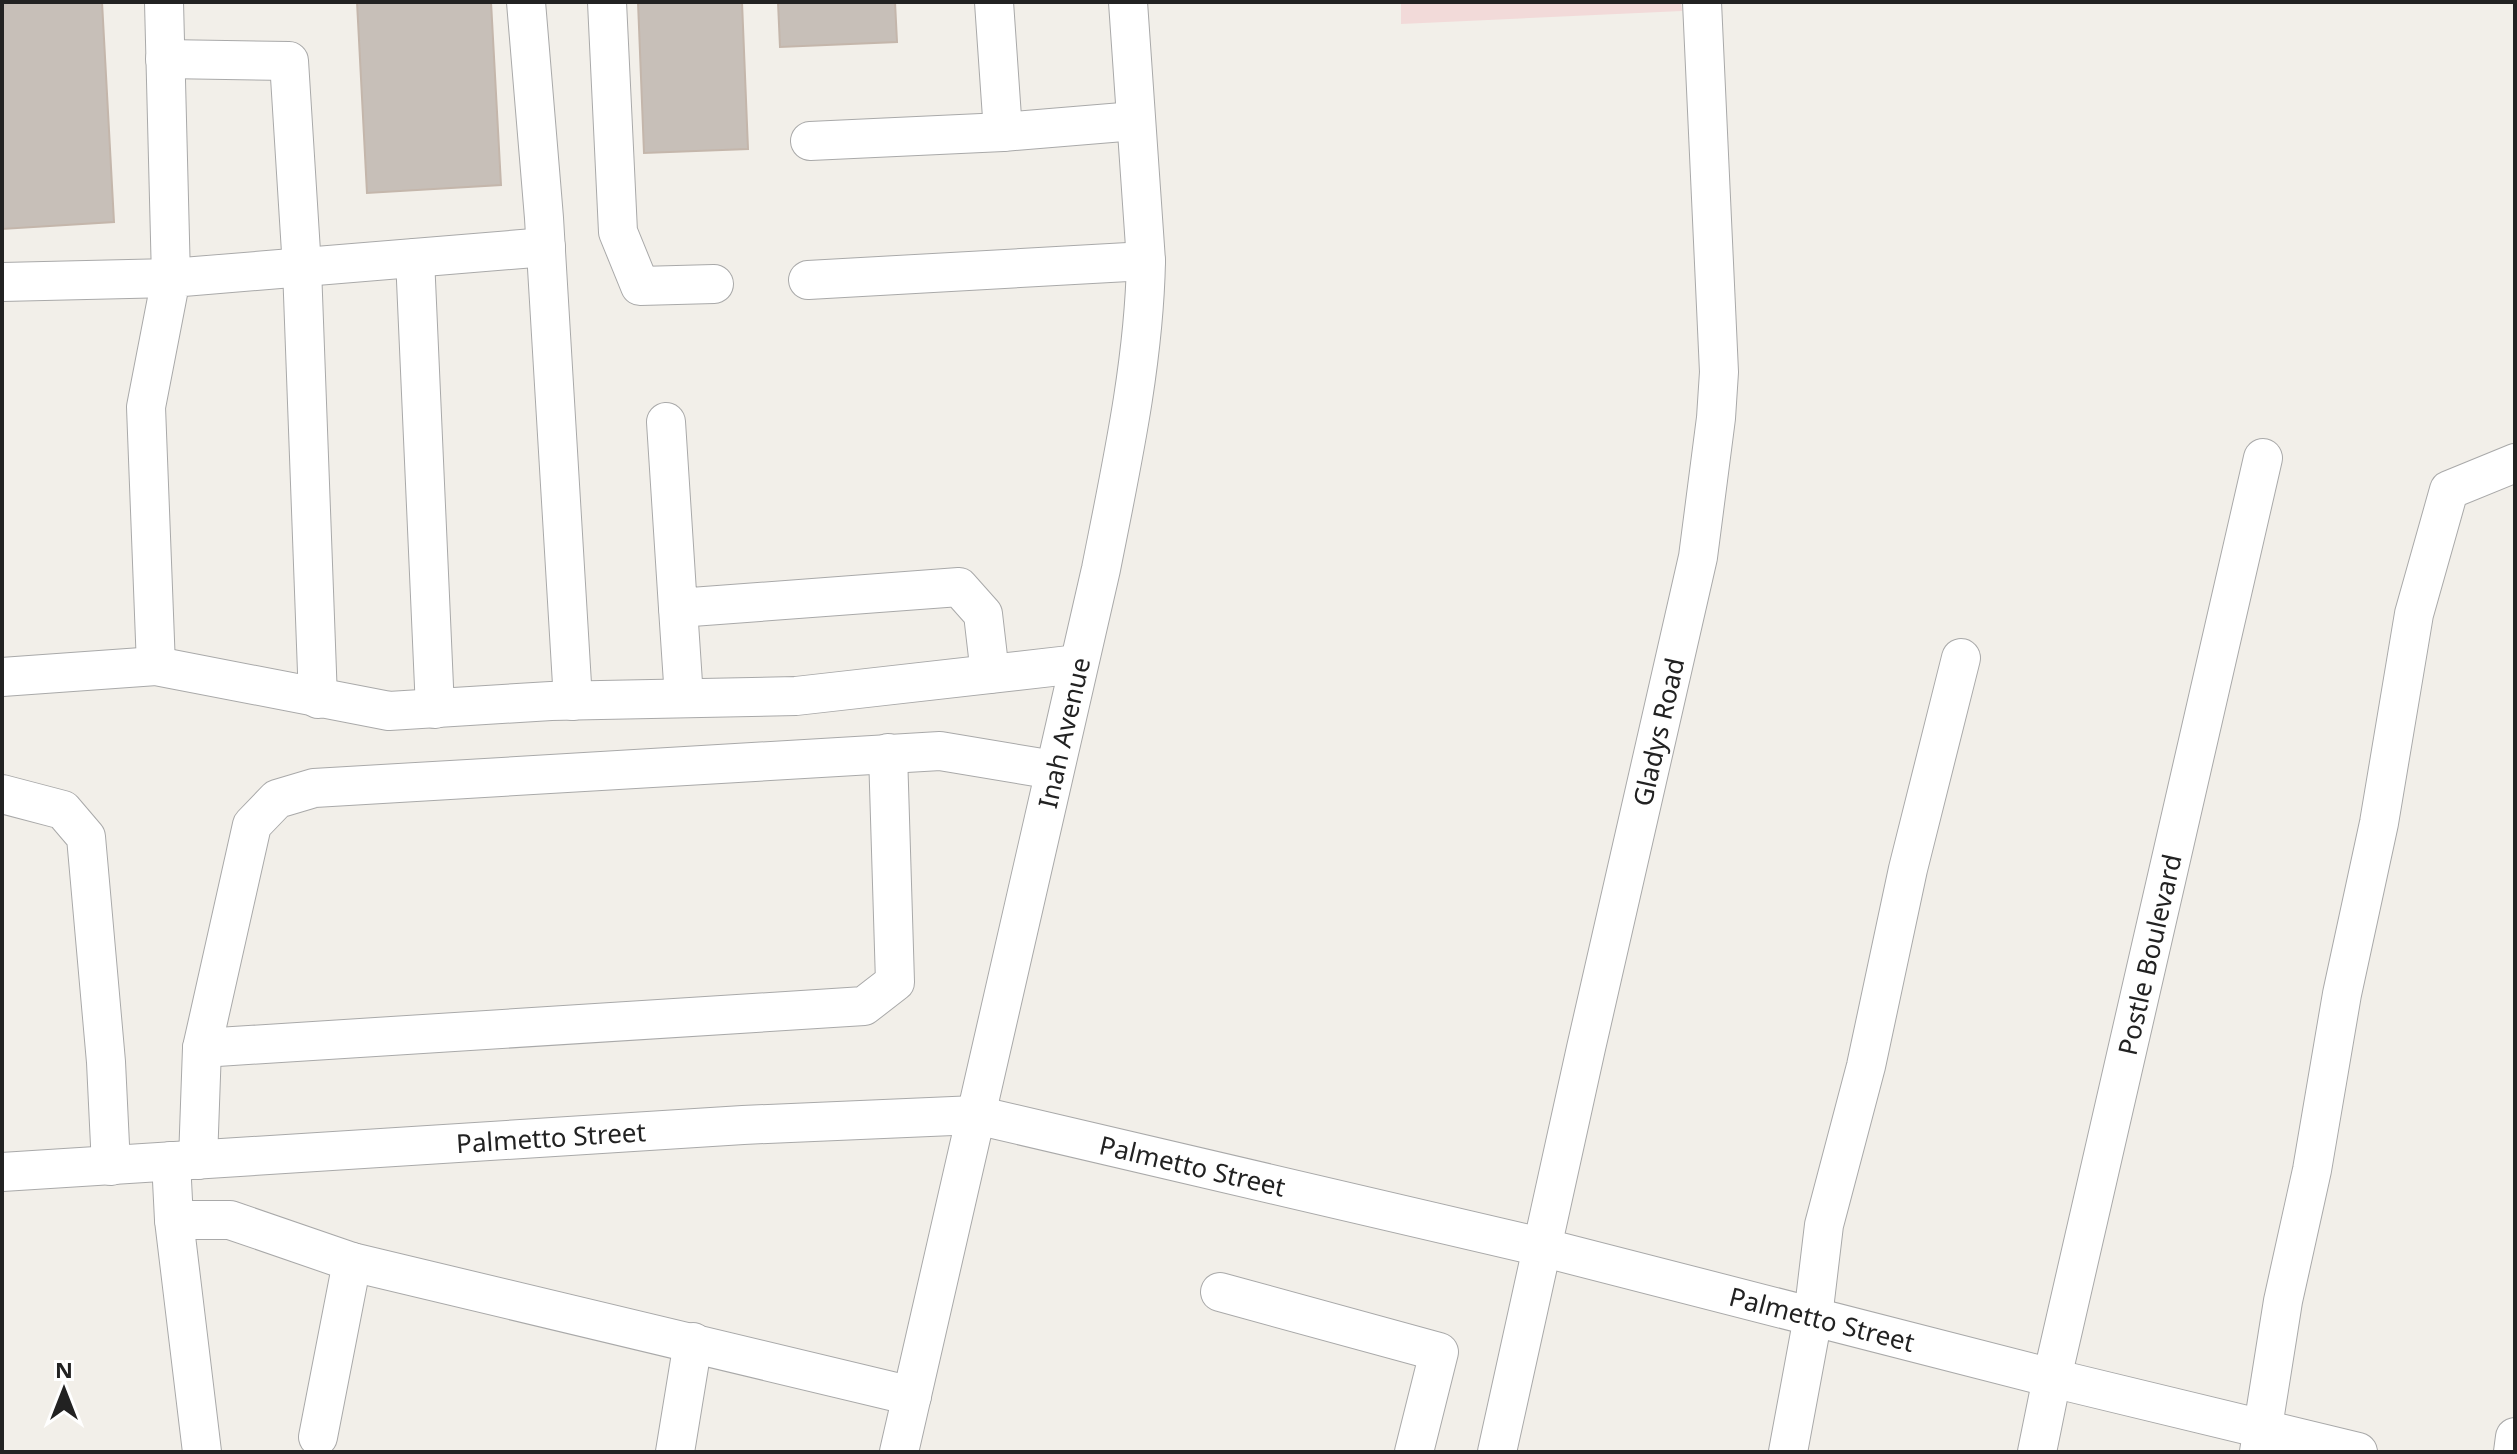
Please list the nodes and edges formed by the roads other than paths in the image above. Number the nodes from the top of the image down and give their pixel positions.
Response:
1 (164, 2) edge
2 (526, 2) edge
3 (607, 2) edge
4 (994, 2) edge
5 (1128, 2) edge
6 (1702, 2) edge
7 (165, 59) junction
8 (1135, 121) junction
9 (1003, 132) junction
10 (810, 141) dead end
11 (546, 247) junction
12 (415, 258) junction
13 (1146, 261) junction
14 (302, 268) junction
15 (171, 278) junction
16 (808, 280) dead end
17 (2, 282) edge
18 (714, 284) dead end
19 (666, 422) dead end
20 (2263, 458) dead end
21 (2515, 463) edge
22 (678, 608) junction
23 (1961, 658) dead end
24 (1078, 664) junction
25 (156, 666) junction
26 (990, 674) junction
27 (2, 677) edge
28 (684, 698) junction
29 (318, 699) junction
30 (573, 701) junction
31 (435, 709) junction
32 (888, 753) junction
33 (1054, 770) junction
34 (2, 794) edge
35 (202, 1048) junction
36 (976, 1115) junction
37 (185, 1160) junction
38 (111, 1166) junction
39 (2, 1172) edge
40 (174, 1220) junction
41 (1541, 1247) junction
42 (352, 1262) junction
43 (1220, 1292) dead end
44 (1813, 1317) junction
45 (693, 1342) junction
46 (2052, 1378) junction
47 (912, 1396) junction
48 (318, 1437) dead end
49 (2515, 1437) edge
50 (2262, 1440) edge
51 (202, 1452) edge
52 (675, 1452) edge
53 (899, 1452) edge
54 (1414, 1452) edge
55 (1497, 1452) edge
56 (1788, 1452) edge
57 (2037, 1452) edge
58 (2358, 1452) edge
59 (2513, 1452) edge

1 - 7 street
2 - 11 street
3 - 18 street
4 - 9 street
5 - 8 street, Inah Avenue
6 - 41 street, Gladys Road
7 - 14 street
7 - 15 street
8 - 9 street
8 - 13 street, Inah Avenue
9 - 10 street
11 - 12 street
11 - 30 street
12 - 14 street
12 - 31 street
13 - 16 street
13 - 24 street, Inah Avenue
14 - 15 street
14 - 29 street
15 - 17 street
15 - 25 street
19 - 22 street
20 - 46 street, Postle Boulevard
21 - 50 street
22 - 26 street
22 - 28 street
23 - 44 street
24 - 26 street
24 - 33 street, Inah Avenue
25 - 27 street
25 - 29 street
26 - 28 street
28 - 30 street
29 - 31 street
30 - 31 street
32 - 33 street
32 - 35 street
32 - 35 street
33 - 36 street, Inah Avenue
34 - 38 street
35 - 37 street
36 - 37 street, Palmetto Street
36 - 41 street, Palmetto Street
36 - 47 street, Inah Avenue
37 - 38 street, Palmetto Street
37 - 40 street
38 - 39 street, Palmetto Street
40 - 42 street
40 - 51 street
41 - 44 street, Palmetto Street
41 - 55 street, Gladys Road
42 - 45 street
42 - 48 street
43 - 54 street
44 - 46 street, Palmetto Street
44 - 56 street
45 - 47 street
45 - 52 street
46 - 50 street, Palmetto Street
46 - 57 street, Postle Boulevard
47 - 53 street, Inah Avenue
49 - 59 street
50 - 58 street, Palmetto Street

